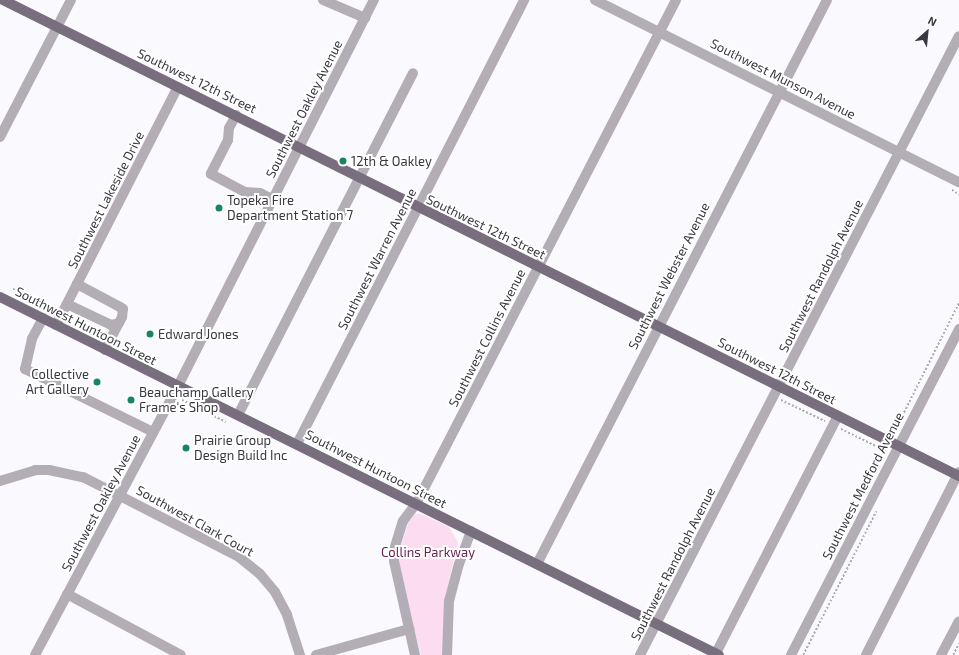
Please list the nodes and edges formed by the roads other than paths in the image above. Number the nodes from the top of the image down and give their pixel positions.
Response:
1 (3, 0) edge
2 (71, 0) edge
3 (323, 0) edge
4 (374, 0) edge
5 (524, 0) edge
6 (596, 0) edge
7 (676, 0) edge
8 (827, 0) edge
9 (365, 18) junction
10 (57, 27) junction
11 (660, 31) junction
12 (959, 36) edge
13 (413, 73) dead end
14 (178, 87) junction
15 (780, 91) junction
16 (236, 115) junction
17 (0, 137) edge
18 (299, 147) junction
19 (899, 152) junction
20 (358, 178) junction
21 (959, 182) edge
22 (272, 199) junction
23 (418, 208) junction
24 (538, 267) junction
25 (77, 284) junction
26 (0, 297) edge
27 (65, 308) junction
28 (43, 318) junction
29 (119, 323) junction
30 (56, 325) junction
31 (658, 326) junction
32 (959, 329) edge
33 (105, 350) junction
34 (178, 386) junction
35 (779, 386) junction
36 (238, 415) junction
37 (838, 416) junction
38 (153, 432) junction
39 (297, 444) junction
40 (896, 450) junction
41 (958, 474) edge
42 (0, 482) edge
43 (120, 494) junction
44 (416, 504) junction
45 (471, 531) junction
46 (537, 564) junction
47 (67, 594) junction
48 (959, 621) edge
49 (656, 624) junction
50 (409, 629) junction
51 (716, 654) edge
52 (35, 655) edge
53 (181, 655) edge
54 (300, 655) edge
55 (316, 655) edge
56 (415, 655) edge
57 (447, 655) edge
58 (640, 655) edge
59 (791, 655) edge
60 (866, 655) edge
61 (942, 655) edge

1 - 10 main road, Southwest 12th Street
2 - 10 street
3 - 9 street
4 - 9 street, Southwest Oakley Avenue
5 - 23 street, Southwest Warren Avenue
6 - 11 street, Southwest Munson Avenue
7 - 11 street, Southwest Collins Avenue
8 - 15 street, Southwest Webster Avenue
9 - 18 street, Southwest Oakley Avenue
10 - 14 main road, Southwest 12th Street
10 - 17 street
11 - 15 street, Southwest Munson Avenue
11 - 24 street, Southwest Collins Avenue
12 - 19 street, Southwest Randolph Avenue
13 - 20 street
14 - 16 main road, Southwest 12th Street
14 - 25 street, Southwest Lakeside Drive
15 - 19 street, Southwest Munson Avenue
15 - 31 street, Southwest Webster Avenue
16 - 18 main road, Southwest 12th Street
16 - 22 street
18 - 20 main road, Southwest 12th Street
18 - 22 street, Southwest Oakley Avenue
19 - 21 street, Southwest Munson Avenue
19 - 35 street, Southwest Randolph Avenue
20 - 23 main road, Southwest 12th Street
20 - 36 street
22 - 34 street, Southwest Oakley Avenue
23 - 24 main road, Southwest 12th Street
23 - 39 street, Southwest Warren Avenue
24 - 31 main road, Southwest 12th Street
24 - 44 street, Southwest Collins Avenue
25 - 27 street, Southwest Lakeside Drive
25 - 29 street
26 - 28 main road, Southwest Huntoon Street
27 - 29 street
27 - 30 street, Southwest Lakeside Drive
28 - 30 main road, Southwest Huntoon Street
28 - 38 street
29 - 33 street
30 - 33 main road, Southwest Huntoon Street
31 - 35 main road, Southwest 12th Street
31 - 46 street, Southwest Webster Avenue
32 - 40 street, Southwest Medford Avenue
33 - 34 main road, Southwest Huntoon Street
34 - 36 main road, Southwest Huntoon Street
34 - 38 street, Southwest Oakley Avenue
35 - 37 main road, Southwest 12th Street
35 - 49 street, Southwest Randolph Avenue
36 - 39 main road, Southwest Huntoon Street
37 - 40 main road, Southwest 12th Street
37 - 51 street
38 - 43 street, Southwest Oakley Avenue
39 - 44 main road, Southwest Huntoon Street
40 - 41 main road, Southwest 12th Street
40 - 59 street, Southwest Medford Avenue
41 - 60 street
42 - 43 street, Southwest Clark Court
43 - 47 street, Southwest Oakley Avenue
43 - 54 street, Southwest Clark Court
44 - 45 main road, Southwest Huntoon Street
44 - 50 street, Southwest Collins Avenue
45 - 46 main road, Southwest Huntoon Street
45 - 57 street
46 - 49 main road, Southwest Huntoon Street
47 - 52 street, Southwest Oakley Avenue
47 - 53 street
48 - 61 street
49 - 51 main road, Southwest Huntoon Street
49 - 58 street, Southwest Randolph Avenue
50 - 55 street
50 - 56 street, Southwest Collins Avenue

